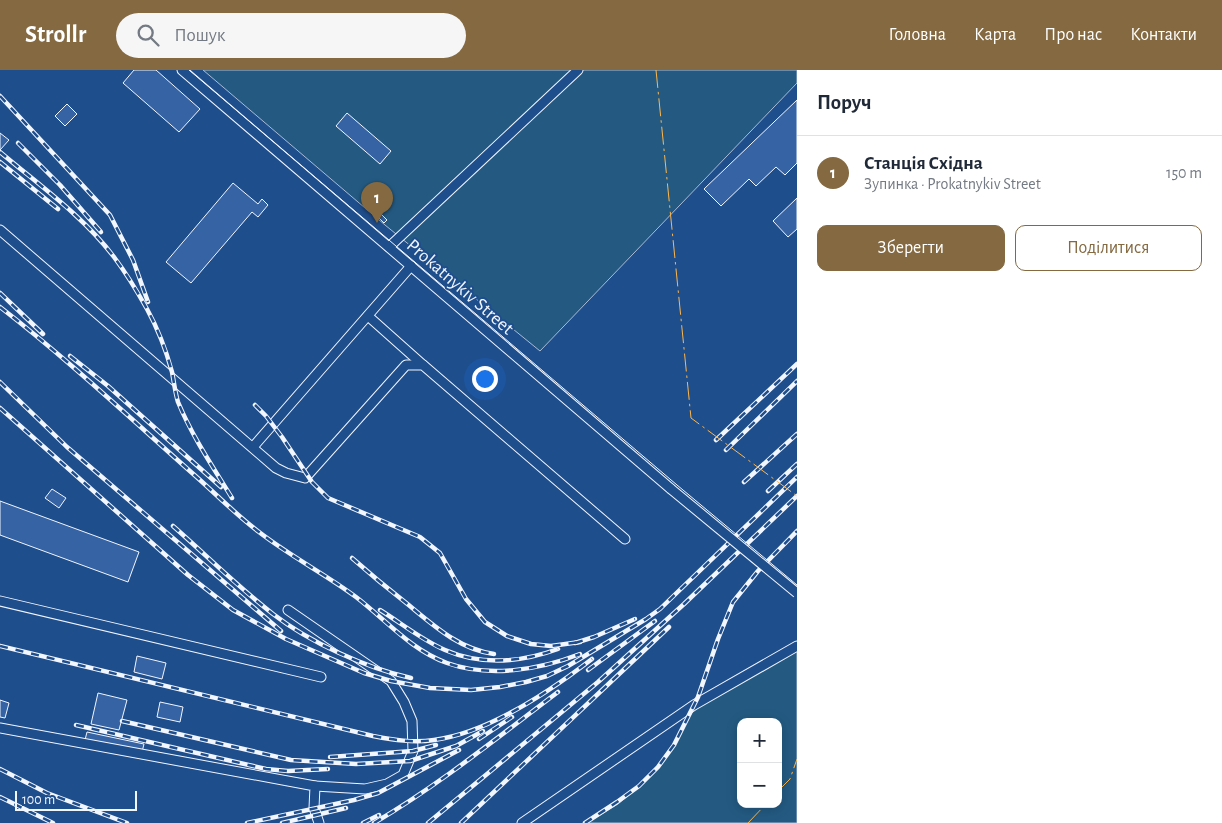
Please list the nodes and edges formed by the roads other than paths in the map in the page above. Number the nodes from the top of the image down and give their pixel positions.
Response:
1 (182, 70) edge
2 (578, 70) edge
3 (0, 230) edge
4 (389, 247) junction
5 (412, 266) junction
6 (368, 316) junction
7 (423, 365) junction
8 (253, 448) junction
9 (625, 539) dead end
10 (797, 593) edge
11 (0, 601) edge
12 (288, 610) dead end
13 (797, 646) edge
14 (321, 677) dead end
15 (0, 728) edge
16 (315, 786) junction
17 (319, 823) edge
18 (522, 823) edge

1 - 4 street, Prokatnykiv Street
2 - 4 street
3 - 8 street
4 - 5 street, Prokatnykiv Street
5 - 6 street
5 - 10 street, Prokatnykiv Street, bridge
6 - 7 street
6 - 8 street
7 - 8 street
7 - 9 street
11 - 14 street
12 - 16 street
13 - 18 street
15 - 16 street
16 - 17 street

